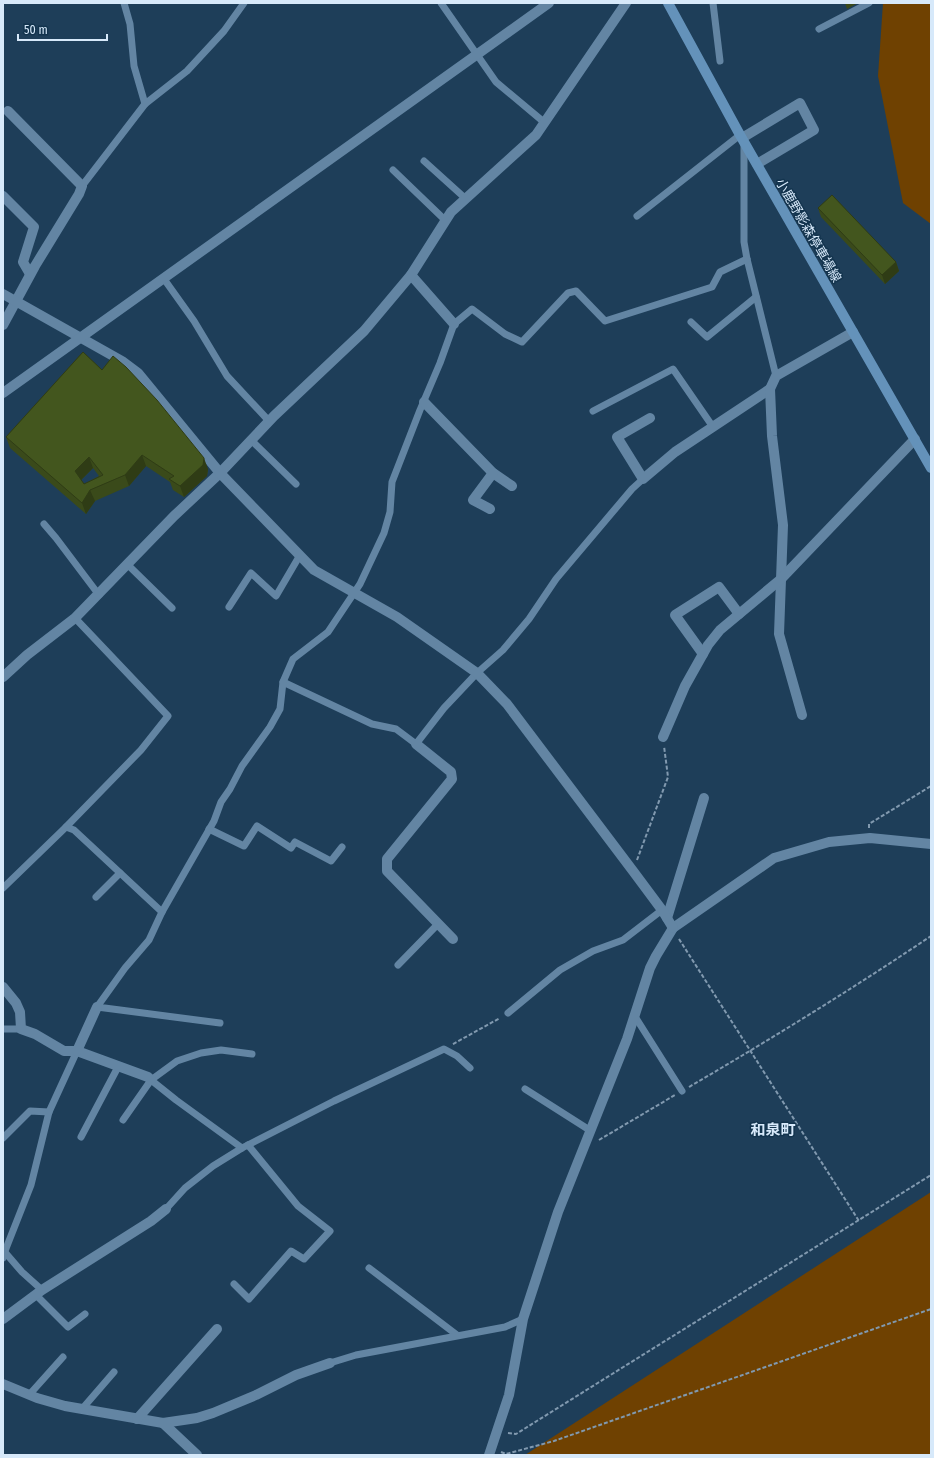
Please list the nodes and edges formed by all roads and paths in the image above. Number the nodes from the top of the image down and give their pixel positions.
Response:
1 (124, 3) edge
2 (244, 3) edge
3 (441, 3) edge
4 (549, 3) edge
5 (626, 3) edge
6 (668, 3) edge
7 (713, 3) edge
8 (870, 3) edge
9 (820, 29) dead end
10 (476, 55) junction
11 (720, 61) dead end
12 (145, 104) junction
13 (8, 111) dead end
14 (544, 123) junction
15 (742, 138) junction
16 (424, 161) dead end
17 (757, 164) junction
18 (392, 170) dead end
19 (82, 186) junction
20 (3, 196) edge
21 (466, 199) junction
22 (637, 216) dead end
23 (446, 221) junction
24 (747, 259) junction
25 (30, 274) junction
26 (411, 275) junction
27 (164, 279) junction
28 (3, 294) edge
29 (756, 297) junction
30 (15, 301) junction
31 (691, 322) dead end
32 (454, 324) junction
33 (3, 325) edge
34 (853, 332) junction
35 (81, 338) junction
36 (776, 376) junction
37 (770, 389) junction
38 (3, 393) edge
39 (424, 402) junction
40 (593, 411) dead end
41 (650, 418) dead end
42 (270, 421) junction
43 (713, 427) junction
44 (915, 439) junction
45 (252, 441) junction
46 (931, 468) edge
47 (220, 473) junction
48 (493, 473) junction
49 (644, 479) junction
50 (296, 484) dead end
51 (512, 486) dead end
52 (490, 509) dead end
53 (44, 524) dead end
54 (300, 555) junction
55 (128, 565) junction
56 (781, 579) junction
57 (354, 592) junction
58 (99, 595) junction
59 (229, 607) dead end
60 (172, 608) dead end
61 (739, 614) junction
62 (75, 618) junction
63 (703, 654) junction
64 (477, 673) junction
65 (3, 677) edge
66 (283, 682) junction
67 (802, 715) dead end
68 (663, 737) joint
69 (416, 744) junction
70 (931, 786) edge
71 (704, 798) dead end
72 (66, 827) junction
73 (209, 829) junction
74 (870, 838) junction
75 (931, 844) edge
76 (342, 847) dead end
77 (633, 871) junction
78 (120, 873) junction
79 (3, 888) edge
80 (96, 897) dead end
81 (162, 912) junction
82 (664, 914) junction
83 (438, 924) junction
84 (673, 928) junction
85 (931, 936) edge
86 (453, 939) dead end
87 (398, 965) dead end
88 (3, 987) edge
89 (97, 1007) junction
90 (508, 1013) joint
91 (634, 1015) junction
92 (220, 1023) dead end
93 (3, 1029) edge
94 (21, 1029) junction
95 (444, 1049) junction
96 (77, 1051) junction
97 (750, 1051) junction
98 (252, 1054) dead end
99 (118, 1067) junction
100 (470, 1068) dead end
101 (151, 1080) junction
102 (525, 1089) dead end
103 (682, 1091) junction
104 (49, 1112) junction
105 (123, 1120) dead end
106 (591, 1131) junction
107 (81, 1137) dead end
108 (3, 1138) edge
109 (245, 1147) junction
110 (583, 1150) junction
111 (931, 1175) edge
112 (166, 1209) joint
113 (859, 1221) junction
114 (4, 1253) edge
115 (369, 1268) dead end
116 (234, 1284) dead end
117 (39, 1293) junction
118 (931, 1309) edge
119 (85, 1314) dead end
120 (3, 1318) edge
121 (523, 1319) junction
122 (217, 1329) dead end
123 (457, 1335) junction
124 (63, 1357) dead end
125 (330, 1363) joint
126 (114, 1372) dead end
127 (3, 1384) edge
128 (29, 1395) junction
129 (82, 1409) junction
130 (137, 1418) junction
131 (163, 1423) junction
132 (496, 1431) junction
133 (489, 1452) edge
134 (197, 1455) edge

1 - 12 lane
2 - 12 lane
3 - 10 lane
4 - 10 street
5 - 14 street
6 - 15 main road, 小鹿野影森停車場線
7 - 11 lane
8 - 9 lane
10 - 14 lane
10 - 27 street
12 - 19 lane
13 - 19 street
14 - 21 street
15 - 17 main road, 小鹿野影森停車場線
15 - 17 street
15 - 22 lane
15 - 24 lane
16 - 21 lane
17 - 34 main road, 小鹿野影森停車場線
18 - 23 lane
19 - 25 street
20 - 25 street
21 - 23 street
23 - 26 street
24 - 29 lane
24 - 32 lane
25 - 30 street
26 - 32 street
26 - 42 street
27 - 35 street
27 - 42 lane
28 - 30 street
29 - 31 lane
29 - 36 lane
30 - 33 street
30 - 35 street
32 - 39 lane
34 - 36 street
34 - 44 main road, 小鹿野影森停車場線
35 - 38 street
35 - 47 street
36 - 37 street
37 - 43 street
37 - 56 street
39 - 48 street
39 - 57 lane
40 - 43 lane
41 - 49 street
42 - 45 street
43 - 49 street
44 - 46 main road, 小鹿野影森停車場線
44 - 56 street
45 - 47 street
45 - 50 lane
47 - 54 street
47 - 55 street
48 - 51 street
48 - 52 street
49 - 64 lane
53 - 58 lane
54 - 57 street
54 - 59 lane
55 - 58 street
55 - 60 lane
56 - 61 street
56 - 67 street
57 - 64 street
57 - 66 lane
58 - 62 street
61 - 63 street
61 - 63 street
62 - 65 street
62 - 72 lane
63 - 68 street
64 - 69 lane
64 - 77 street
66 - 69 lane
66 - 73 lane
68 - 77 path
69 - 83 street
70 - 74 path
71 - 82 street
72 - 78 lane
72 - 79 lane
73 - 76 lane
73 - 81 lane
74 - 75 street
74 - 84 street
77 - 82 street
78 - 80 lane
78 - 81 lane
81 - 89 lane
82 - 84 street
82 - 90 lane
83 - 86 street
83 - 87 lane
84 - 91 street
84 - 97 path
85 - 97 path
88 - 94 street
89 - 92 lane
89 - 96 street
90 - 95 path
91 - 103 lane
91 - 106 street
93 - 94 lane
94 - 96 street
95 - 100 lane
95 - 109 lane
96 - 99 street
96 - 104 lane
97 - 103 path
97 - 113 path
98 - 101 lane
99 - 101 street
99 - 107 lane
101 - 105 lane
101 - 109 lane
102 - 106 lane
103 - 110 path
104 - 108 lane
104 - 114 lane
106 - 110 street
109 - 112 lane
109 - 116 lane
110 - 121 street
111 - 113 path
112 - 117 street
113 - 132 path
114 - 117 lane
115 - 123 lane
117 - 119 lane
117 - 120 street
118 - 133 path
121 - 123 lane
121 - 132 street
122 - 130 street
123 - 125 lane
124 - 128 lane
125 - 131 street
126 - 129 lane
127 - 128 street
128 - 129 street
129 - 130 street
130 - 131 street
131 - 134 street
132 - 133 street

